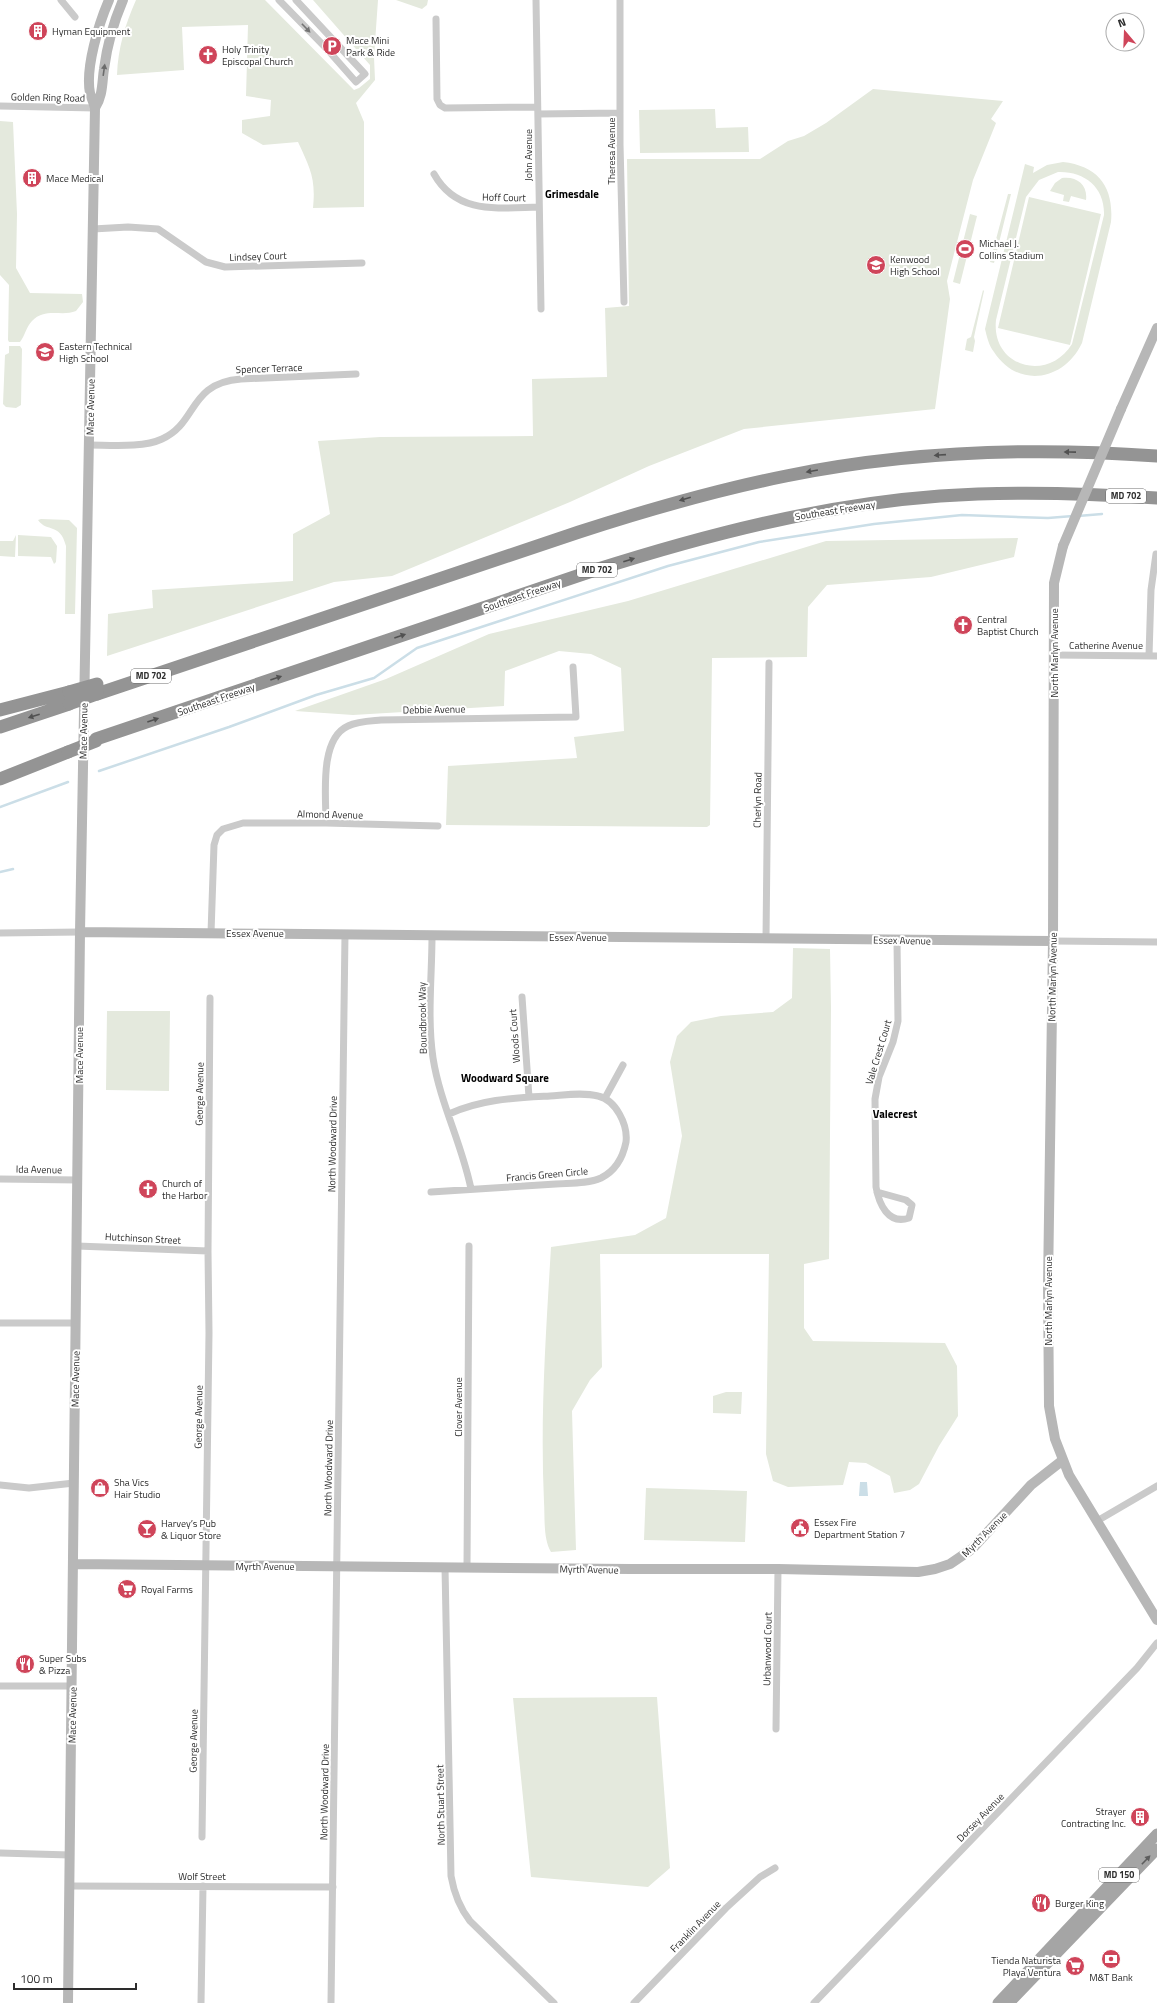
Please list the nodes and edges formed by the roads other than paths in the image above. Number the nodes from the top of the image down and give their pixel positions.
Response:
1 (61, 0) edge
2 (108, 0) edge
3 (123, 0) edge
4 (279, 0) edge
5 (296, 0) edge
6 (536, 0) edge
7 (620, 0) edge
8 (75, 17) dead end
9 (436, 20) dead end
10 (0, 106) edge
11 (96, 108) junction
12 (537, 110) junction
13 (620, 113) junction
14 (434, 174) dead end
15 (538, 207) junction
16 (93, 229) junction
17 (362, 263) dead end
18 (624, 302) dead end
19 (541, 309) dead end
20 (1157, 328) edge
21 (356, 374) dead end
22 (89, 445) junction
23 (1157, 455) edge
24 (1157, 499) edge
25 (1156, 554) edge
26 (1054, 655) junction
27 (1149, 656) junction
28 (1157, 656) edge
29 (769, 663) dead end
30 (573, 667) dead end
31 (69, 698) junction
32 (0, 710) edge
33 (0, 727) edge
34 (68, 750) junction
35 (0, 772) edge
36 (0, 779) edge
37 (326, 823) junction
38 (438, 826) dead end
39 (80, 932) junction
40 (0, 933) edge
41 (211, 933) junction
42 (345, 934) junction
43 (432, 936) junction
44 (766, 938) junction
45 (897, 941) junction
46 (1053, 941) junction
47 (1157, 942) edge
48 (522, 997) dead end
49 (210, 998) dead end
50 (623, 1065) dead end
51 (529, 1097) junction
52 (605, 1098) junction
53 (449, 1114) junction
54 (0, 1179) edge
55 (78, 1180) junction
56 (471, 1189) junction
57 (431, 1192) dead end
58 (877, 1192) junction
59 (77, 1246) junction
60 (469, 1246) dead end
61 (208, 1251) junction
62 (0, 1323) edge
63 (76, 1323) junction
64 (1063, 1460) junction
65 (74, 1483) junction
66 (0, 1485) edge
67 (1157, 1486) edge
68 (1097, 1521) junction
69 (73, 1564) junction
70 (205, 1566) junction
71 (337, 1566) junction
72 (446, 1567) junction
73 (467, 1567) junction
74 (778, 1569) junction
75 (1157, 1620) edge
76 (1157, 1643) edge
77 (0, 1686) edge
78 (72, 1686) junction
79 (776, 1729) dead end
80 (1157, 1834) edge
81 (202, 1837) dead end
82 (1157, 1849) edge
83 (0, 1853) edge
84 (70, 1855) junction
85 (775, 1868) dead end
86 (70, 1886) junction
87 (203, 1886) junction
88 (333, 1887) junction
89 (68, 2003) edge
90 (201, 2003) edge
91 (331, 2003) edge
92 (554, 2003) edge
93 (634, 2003) edge
94 (814, 2003) edge
95 (998, 2003) edge
96 (1009, 2003) edge

1 - 8 street
2 - 11 street, Mace Avenue
11 -> 3 street, Mace Avenue
4 -> 5 street
6 - 12 street, John Avenue
7 - 13 street, Theresa Avenue
9 - 12 street
10 - 11 street, Golden Ring Road
11 - 16 street, Mace Avenue
12 - 13 street
12 - 15 street, John Avenue
13 - 18 street, Theresa Avenue
14 - 15 street, Hoff Court
15 - 19 street, John Avenue
16 - 17 street, Lindsey Court
16 - 22 street, Mace Avenue
20 - 26 street, North Marlyn Avenue, bridge
21 - 22 street, Spencer Terrace
22 - 39 street, Mace Avenue
23 -> 31 highway, bridge
34 -> 24 highway, Southeast Freeway / MD 702, bridge
25 - 27 street
26 - 27 street, Catherine Avenue
26 - 46 street, North Marlyn Avenue
27 - 28 street, Catherine Avenue
29 - 44 street, Cherlyn Road
30 - 37 street, Debbie Avenue
31 - 32 highway
31 -> 33 highway
34 - 35 highway, Southeast Freeway / MD 702
34 - 36 highway
37 - 38 street, Almond Avenue
37 - 41 street, Almond Avenue
39 - 40 street, Essex Avenue
39 - 41 street, Essex Avenue
39 - 55 street, Mace Avenue
41 - 42 street, Essex Avenue
42 - 43 street, Essex Avenue
42 - 71 street, North Woodward Drive
43 - 44 street, Essex Avenue
43 - 53 street, Boundbrook Way
44 - 45 street, Essex Avenue
45 - 46 street, Essex Avenue
45 - 58 street, Vale Crest Court
46 - 47 street, Essex Avenue
46 - 64 street, North Marlyn Avenue
48 - 51 street, Woods Court
49 - 61 street, George Avenue
50 - 52 street
51 - 52 street
51 - 53 street
52 - 56 street, Francis Green Circle
53 - 56 street, Boundbrook Way
54 - 55 street, Ida Avenue
55 - 59 street, Mace Avenue
56 - 57 street, Francis Green Circle
58 - 58 street, Vale Crest Court
59 - 61 street, Hutchinson Street
59 - 63 street, Mace Avenue
60 - 73 street, Clover Avenue
61 - 70 street, George Avenue
62 - 63 street
63 - 65 street, Mace Avenue
64 - 68 street, North Marlyn Avenue
64 - 74 street, Myrth Avenue
65 - 66 street
65 - 69 street, Mace Avenue
67 - 68 street
68 - 75 street, North Marlyn Avenue
69 - 70 street, Myrth Avenue
69 - 78 street, Mace Avenue
70 - 71 street, Myrth Avenue
70 - 81 street, George Avenue
71 - 72 street, Myrth Avenue
71 - 88 street, North Woodward Drive
72 - 73 street, Myrth Avenue
72 - 92 street, North Stuart Street
73 - 74 street, Myrth Avenue
74 - 79 street, Urbanwood Court
76 - 94 street, Dorsey Avenue
77 - 78 street
78 - 84 street, Mace Avenue
80 - 95 main road, MD 150
96 -> 82 main road, MD 150
83 - 84 street
84 - 86 street, Mace Avenue
85 - 93 street, Franklin Avenue
86 - 87 street, Wolf Street
86 - 89 street, Mace Avenue
87 - 88 street, Wolf Street
87 - 90 street
88 - 91 street, North Woodward Drive

